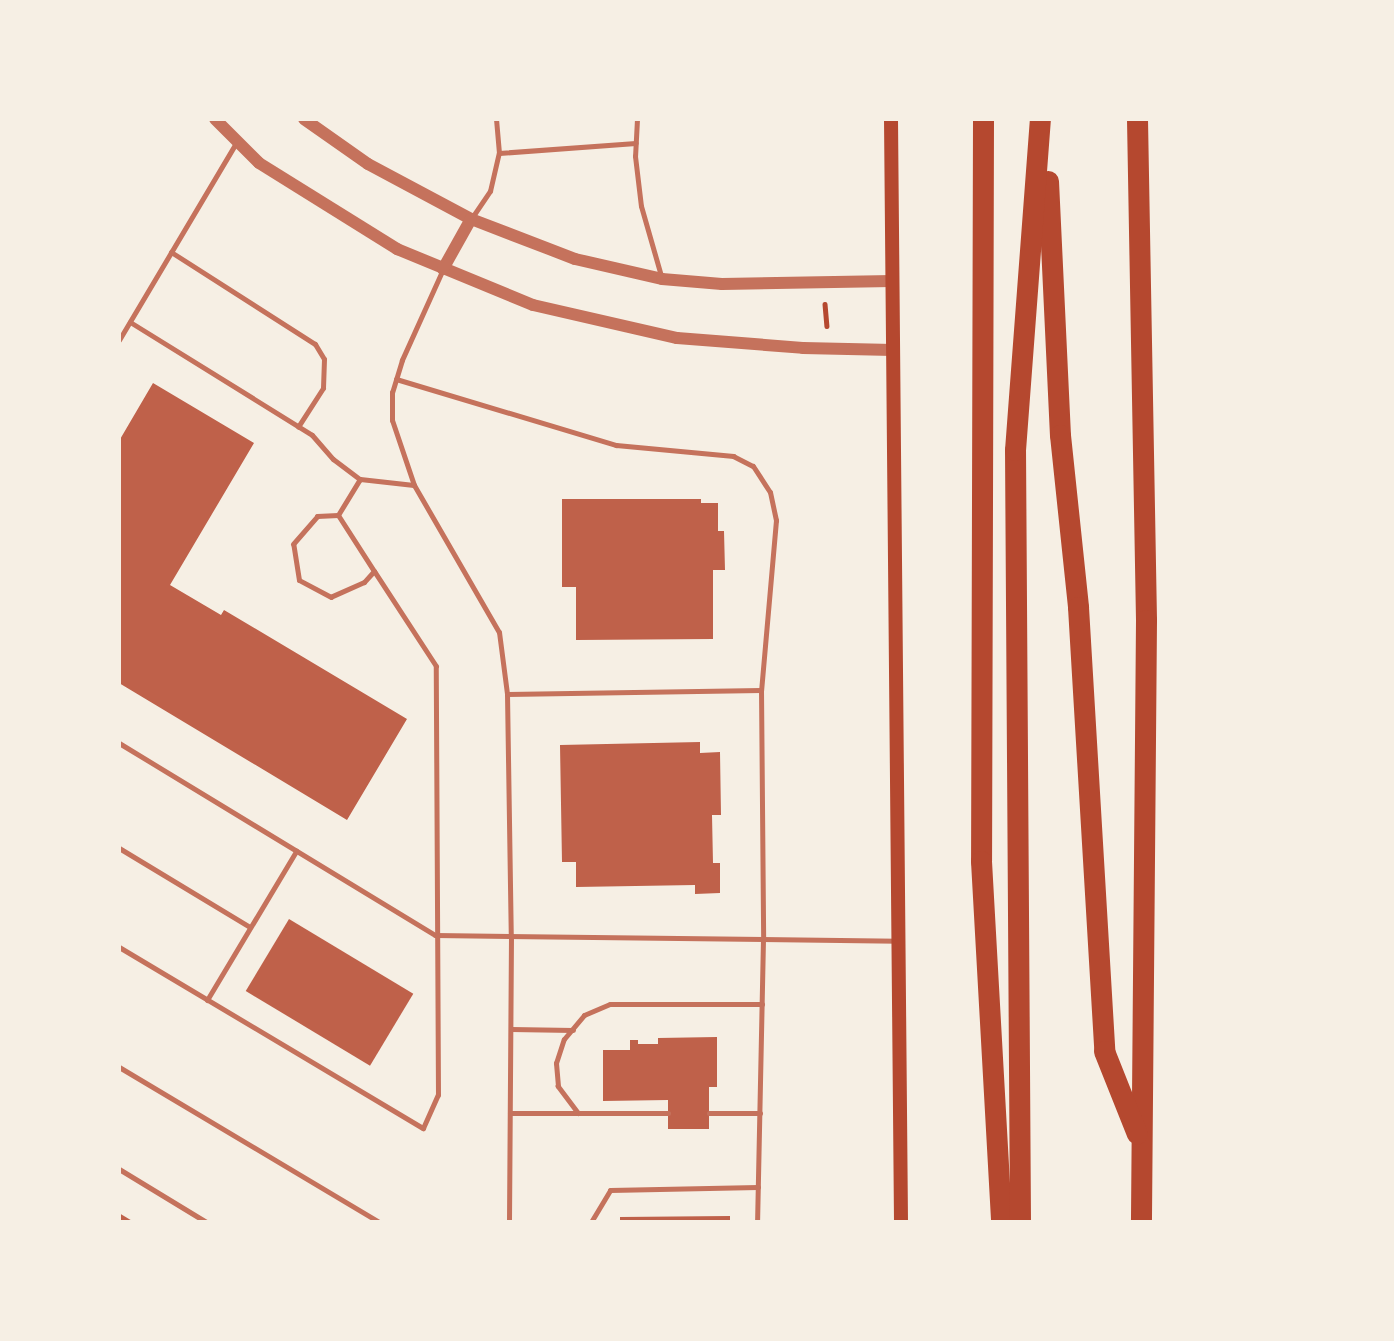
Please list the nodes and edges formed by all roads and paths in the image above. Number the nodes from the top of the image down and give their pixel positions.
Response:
1 (215, 119) edge
2 (304, 119) edge
3 (496, 119) edge
4 (637, 119) edge
5 (891, 119) edge
6 (983, 119) edge
7 (1043, 119) edge
8 (1137, 119) edge
9 (237, 141) junction
10 (636, 143) junction
11 (499, 153) junction
12 (471, 219) junction
13 (171, 252) junction
14 (443, 269) junction
15 (662, 278) junction
16 (892, 281) junction
17 (825, 304) dead end
18 (130, 322) junction
19 (827, 326) dead end
20 (119, 340) edge
21 (894, 350) junction
22 (396, 379) junction
23 (298, 427) junction
24 (360, 479) junction
25 (414, 485) junction
26 (338, 514) junction
27 (374, 570) junction
28 (761, 690) junction
29 (507, 694) junction
30 (119, 743) edge
31 (119, 848) edge
32 (296, 851) junction
33 (250, 927) junction
34 (435, 935) junction
35 (512, 936) junction
36 (763, 939) junction
37 (898, 941) junction
38 (119, 947) edge
39 (207, 1000) junction
40 (762, 1004) junction
41 (511, 1029) junction
42 (573, 1030) junction
43 (119, 1068) edge
44 (510, 1113) junction
45 (578, 1113) junction
46 (668, 1113) dead end
47 (709, 1113) dead end
48 (760, 1113) junction
49 (1142, 1146) junction
50 (119, 1169) edge
51 (758, 1187) junction
52 (206, 1222) edge
53 (379, 1222) edge
54 (509, 1222) edge
55 (591, 1222) edge
56 (757, 1222) edge
57 (901, 1222) edge
58 (1000, 1222) edge
59 (1020, 1222) edge
60 (1141, 1222) edge

1 - 9 street
2 - 12 street
3 - 11 lane
4 - 10 lane
5 - 16 main road
6 - 58 highway
7 - 49 highway
7 - 59 highway
8 - 49 highway
9 - 13 lane
9 - 14 street
10 - 11 lane
10 - 15 lane
11 - 12 lane
12 - 14 street
12 - 15 street
13 - 18 lane
13 - 23 lane
14 - 21 street
14 - 22 lane
15 - 16 street
16 - 21 main road
17 - 19 path
18 - 20 lane
18 - 23 lane
21 - 37 main road
22 - 25 lane
22 - 28 lane
23 - 24 lane
24 - 25 lane
24 - 26 lane
25 - 29 lane
26 - 27 lane
26 - 27 lane
27 - 34 lane
28 - 29 lane
28 - 36 lane
29 - 35 lane
30 - 32 lane
31 - 33 lane
32 - 33 lane
32 - 34 lane
33 - 39 lane
34 - 35 lane
34 - 39 lane
35 - 36 lane
35 - 41 lane
36 - 37 lane
36 - 40 lane
37 - 57 main road
38 - 39 lane
40 - 42 lane
40 - 48 lane
41 - 42 lane
41 - 44 lane
42 - 45 lane
43 - 53 lane
44 - 45 lane
44 - 54 lane
45 - 46 lane
47 - 48 lane
48 - 51 lane
49 - 60 highway
50 - 52 lane
51 - 55 lane
51 - 56 lane

